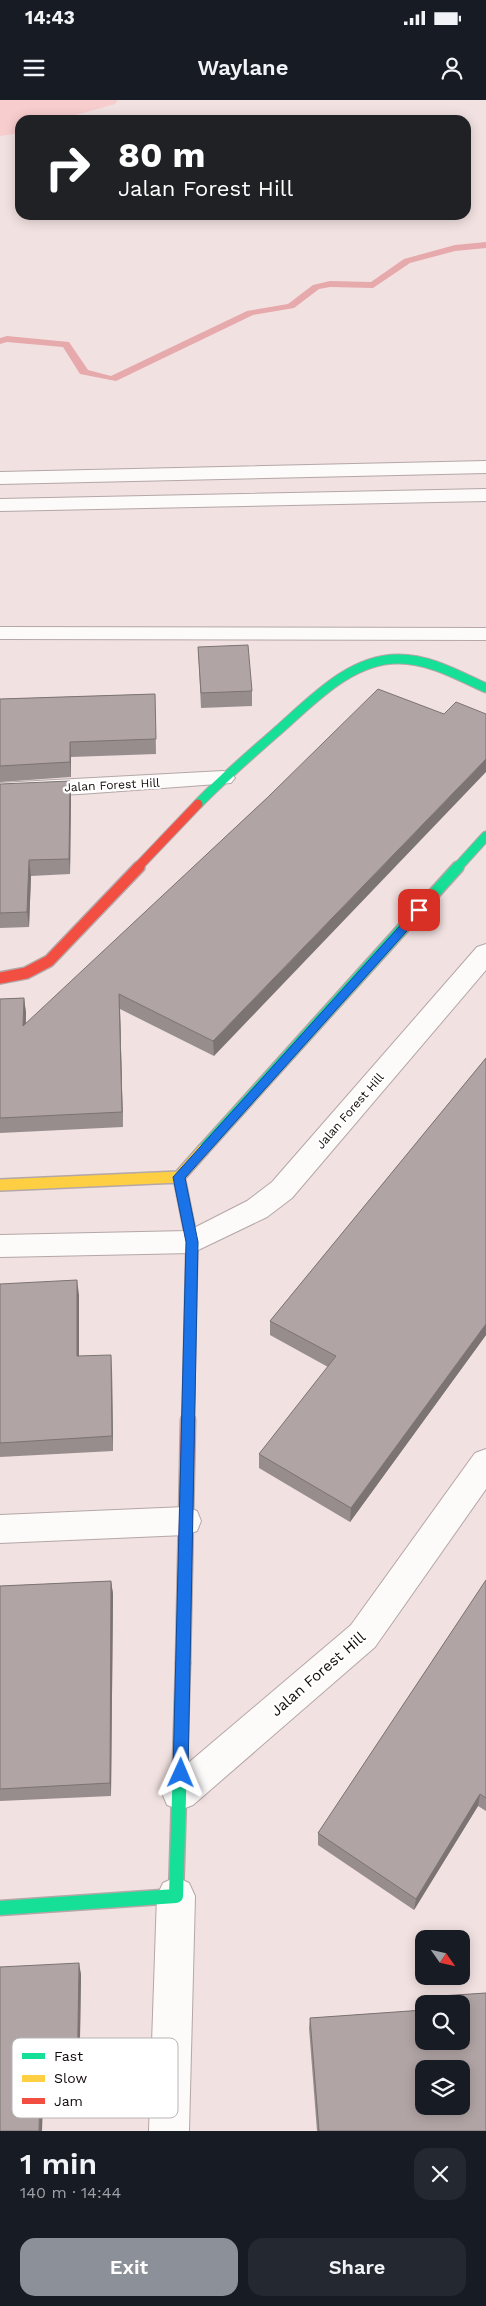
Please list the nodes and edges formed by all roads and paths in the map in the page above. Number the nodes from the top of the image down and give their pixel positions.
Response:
1 (486, 467) edge
2 (0, 478) edge
3 (486, 495) edge
4 (0, 505) edge
5 (0, 633) edge
6 (486, 634) edge
7 (486, 688) edge
8 (223, 778) junction
9 (0, 790) edge
10 (486, 836) edge
11 (486, 953) edge
12 (0, 978) edge
13 (179, 1177) junction
14 (0, 1185) edge
15 (192, 1242) junction
16 (0, 1246) edge
17 (486, 1463) edge
18 (185, 1521) junction
19 (0, 1529) edge
20 (180, 1793) junction
21 (176, 1896) junction
22 (0, 1908) edge
23 (172, 2038) edge
24 (169, 2118) edge
25 (169, 2131) edge

1 - 2 street
3 - 4 street
5 - 6 street
7 - 8 street
8 - 9 street, Jalan Forest Hill
8 - 12 street
10 - 13 street
11 - 15 street, Jalan Forest Hill
13 - 14 street
13 - 15 street
15 - 16 street, Jalan Forest Hill
15 - 18 street
17 - 20 street, Jalan Forest Hill
18 - 19 street
18 - 20 street
20 - 21 street
21 - 22 street
21 - 23 street
24 - 25 street

